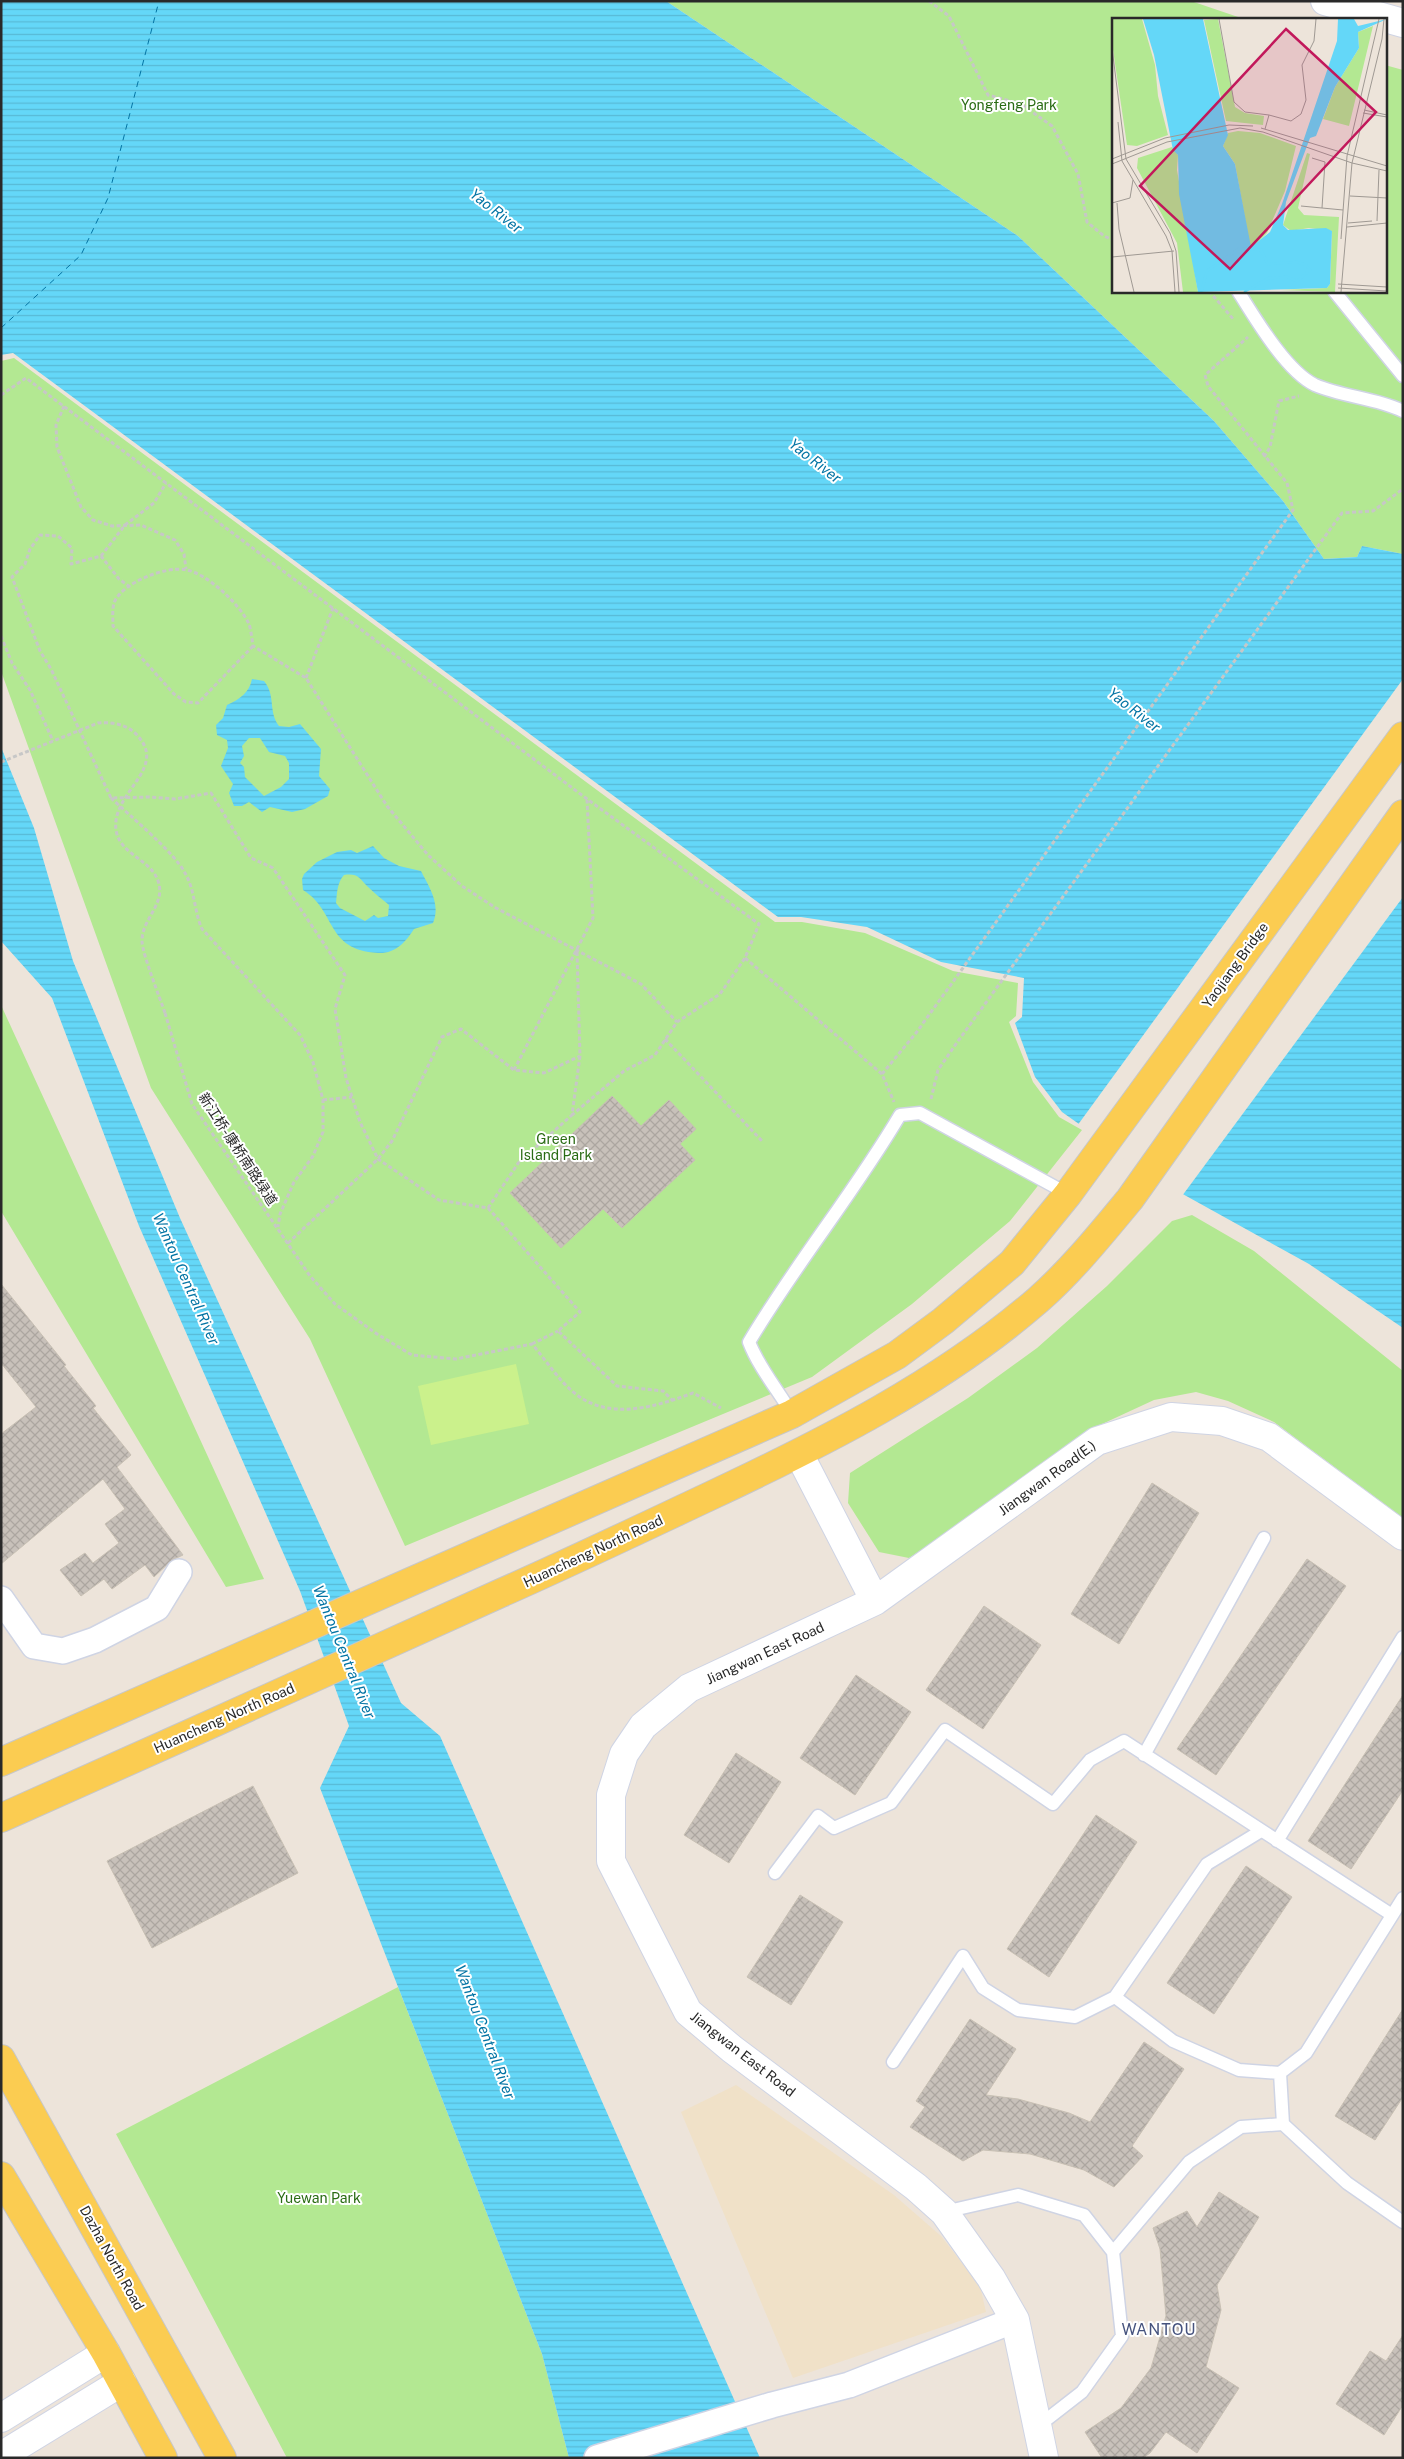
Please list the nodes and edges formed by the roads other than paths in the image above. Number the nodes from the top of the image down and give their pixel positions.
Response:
1 (1325, 1) edge
2 (1403, 22) edge
3 (1239, 292) edge
4 (1335, 292) edge
5 (1403, 376) edge
6 (1403, 411) edge
7 (1403, 736) edge
8 (1403, 814) edge
9 (1068, 1194) junction
10 (792, 1414) junction
11 (799, 1454) junction
12 (1403, 1536) edge
13 (1264, 1538) dead end
14 (179, 1572) dead end
15 (1, 1599) edge
16 (875, 1601) junction
17 (1403, 1637) edge
18 (1144, 1755) junction
19 (1, 1762) edge
20 (1, 1818) edge
21 (1261, 1831) junction
22 (1277, 1841) junction
23 (775, 1873) dead end
24 (1403, 1898) edge
25 (1392, 1915) junction
26 (1115, 1997) junction
27 (1, 2059) edge
28 (893, 2062) dead end
29 (1280, 2073) junction
30 (1283, 2124) junction
31 (1, 2176) edge
32 (944, 2212) junction
33 (1401, 2218) edge
34 (1113, 2252) junction
35 (1015, 2320) junction
36 (106, 2353) junction
37 (122, 2382) junction
38 (1, 2418) edge
39 (1037, 2427) junction
40 (1, 2456) edge
41 (163, 2458) edge
42 (222, 2458) edge
43 (597, 2458) edge
44 (1044, 2458) edge

1 - 2 street
3 - 6 lane
4 - 5 lane
7 - 9 main road, Yaojiang Bridge
8 - 11 main road, Huancheng North Road
9 - 10 main road
9 - 10 lane
10 - 19 main road
11 - 16 street
11 - 20 main road, Huancheng North Road
12 - 16 street, Jiangwan Road(E.)
13 - 18 lane
14 - 15 street
16 - 32 street, Jiangwan East Road
17 - 22 lane
18 - 21 lane
18 - 23 lane
21 - 22 lane
21 - 26 lane
22 - 25 lane
24 - 25 lane
25 - 29 lane
26 - 28 lane
26 - 29 lane
27 - 42 main road, Dazha North Road
29 - 30 lane
30 - 33 lane
30 - 34 lane
31 - 36 main road
32 - 34 lane
32 - 35 street, Jiangwan East Road
34 - 39 lane
35 - 39 street, Jiangwan East Road
35 - 43 street
36 - 37 main road
36 - 38 street
37 - 40 street
37 - 41 main road
39 - 44 street, Jiangwan East Road

